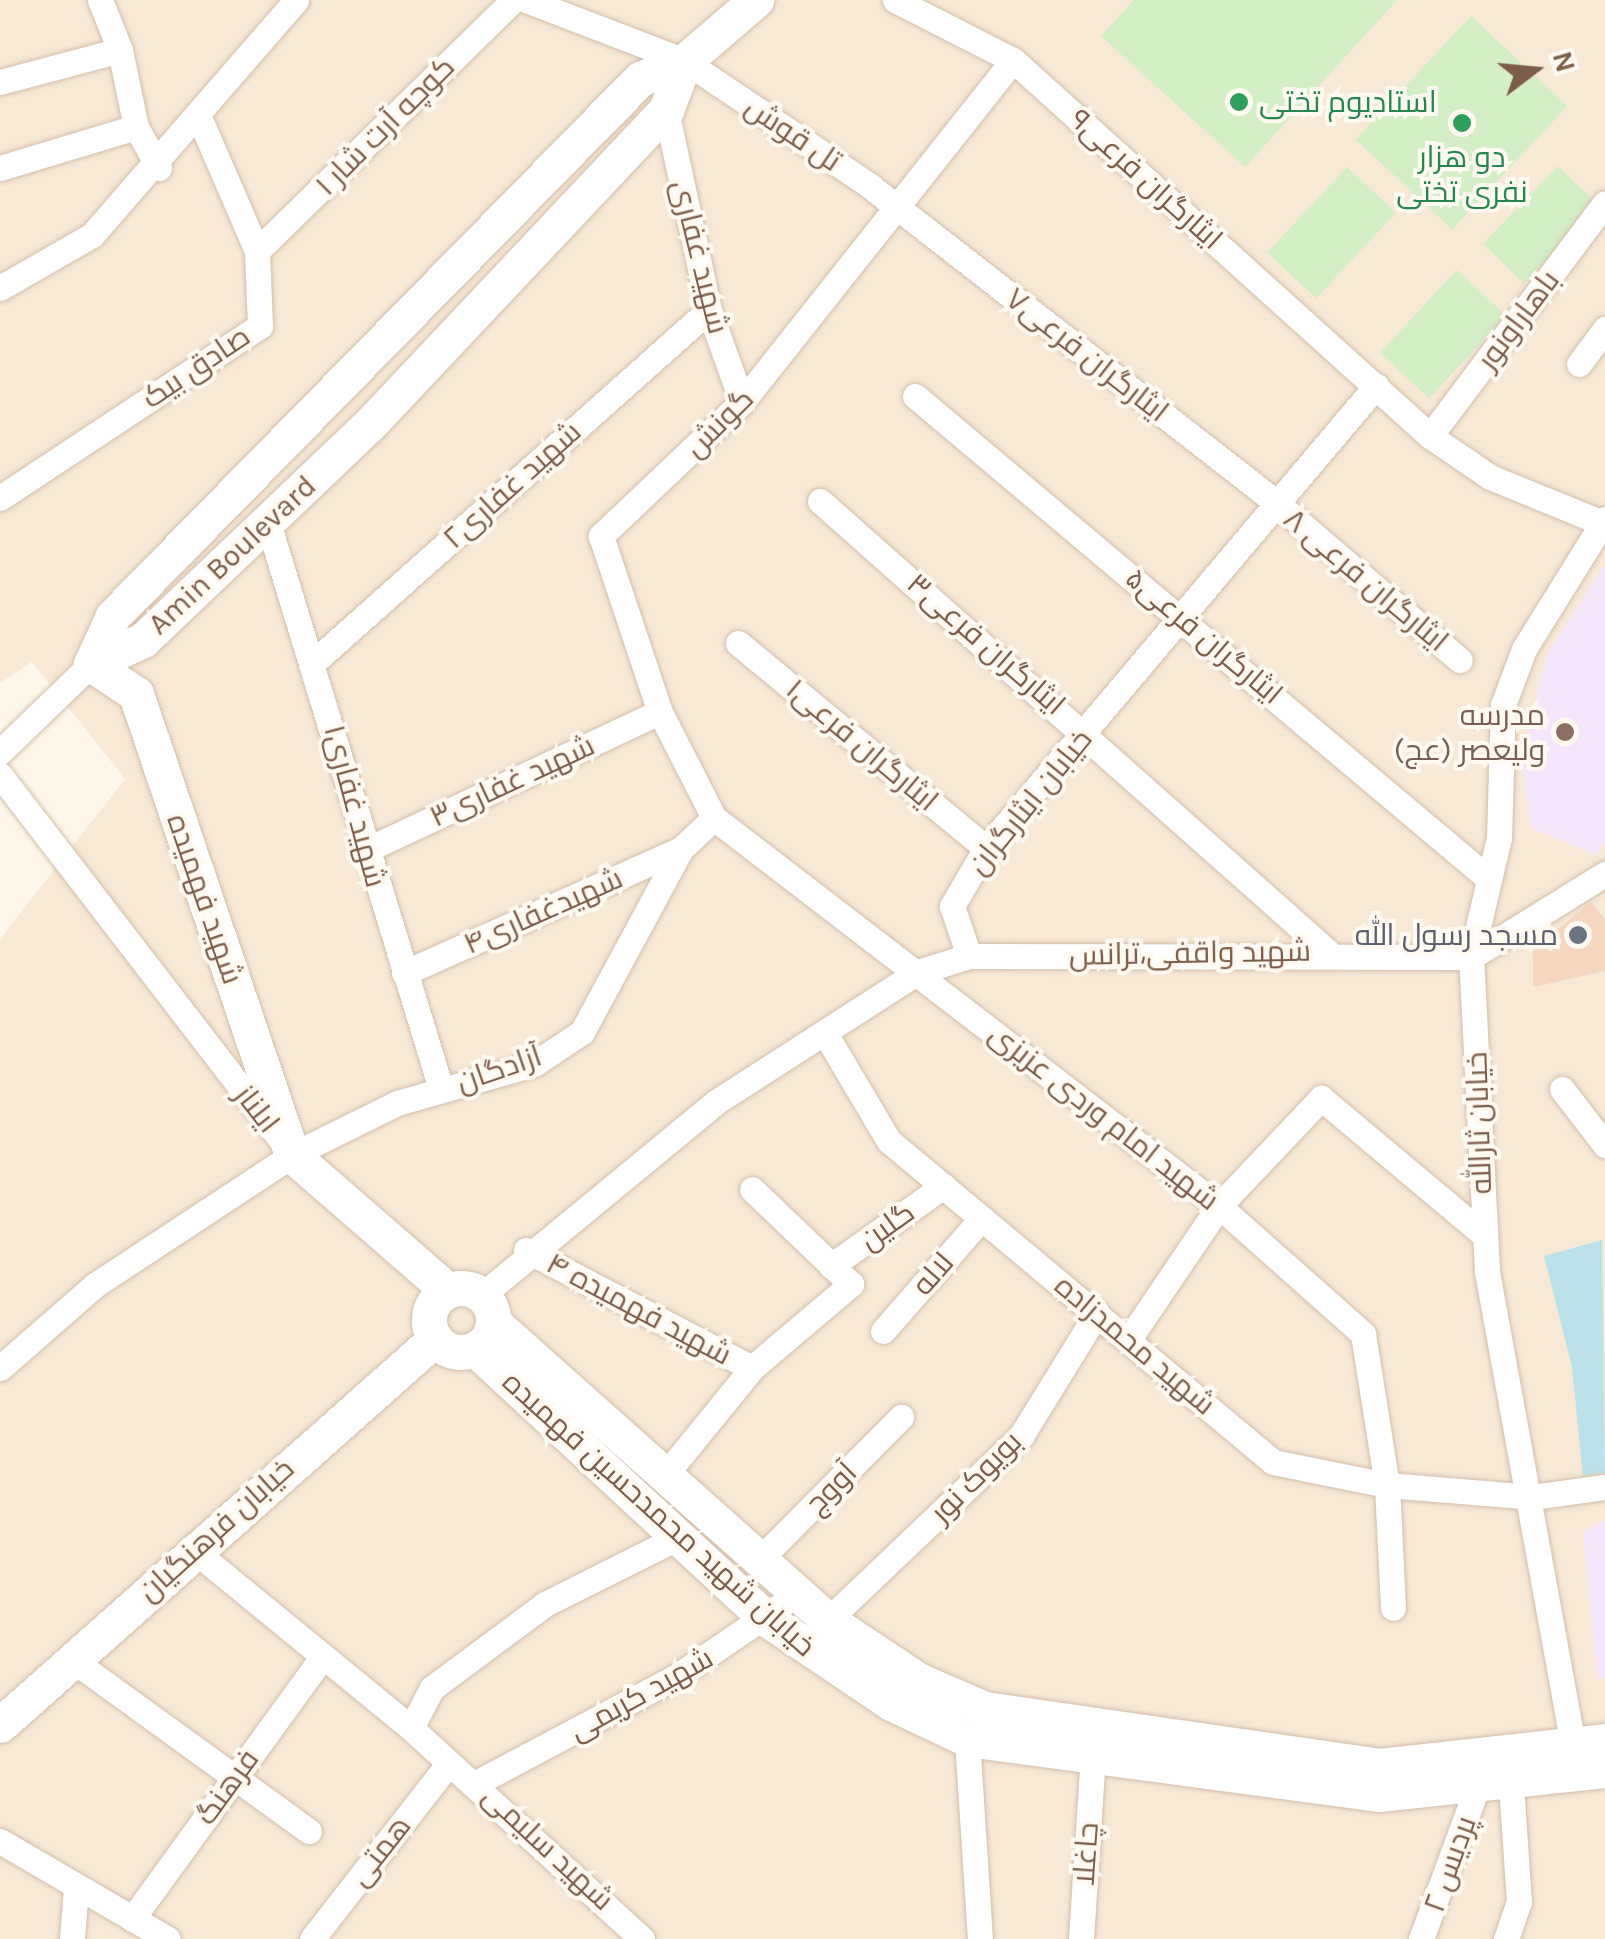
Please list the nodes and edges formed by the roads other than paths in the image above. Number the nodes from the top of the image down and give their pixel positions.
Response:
1 (100, 0) edge
2 (296, 0) edge
3 (513, 0) edge
4 (526, 0) edge
5 (756, 0) edge
6 (896, 0) edge
7 (120, 50) junction
8 (1013, 60) junction
9 (685, 61) junction
10 (0, 82) edge
11 (666, 110) junction
12 (199, 118) junction
13 (136, 126) junction
14 (0, 168) edge
15 (159, 168) junction
16 (1605, 203) edge
17 (901, 209) junction
18 (257, 251) junction
19 (0, 286) edge
20 (709, 310) junction
21 (1605, 328) edge
22 (1579, 364) dead end
23 (1376, 386) junction
24 (915, 396) dead end
25 (742, 402) junction
26 (1430, 436) junction
27 (0, 498) edge
28 (1273, 500) junction
29 (820, 502) dead end
30 (1604, 521) edge
31 (268, 524) junction
32 (1181, 615) junction
33 (738, 643) dead end
34 (316, 660) junction
35 (1460, 660) dead end
36 (91, 664) junction
37 (660, 712) junction
38 (1088, 731) junction
39 (0, 752) edge
40 (0, 776) edge
41 (714, 818) junction
42 (986, 848) junction
43 (681, 849) junction
44 (364, 851) junction
45 (1605, 874) edge
46 (1489, 879) junction
47 (1328, 951) junction
48 (969, 956) junction
49 (1471, 956) junction
50 (918, 972) junction
51 (404, 973) junction
52 (826, 1035) junction
53 (1562, 1089) dead end
54 (440, 1090) junction
55 (1605, 1145) edge
56 (292, 1155) junction
57 (943, 1186) junction
58 (752, 1188) dead end
59 (1219, 1206) junction
60 (982, 1218) junction
61 (1484, 1235) junction
62 (526, 1250) junction
63 (831, 1266) junction
64 (440, 1295) junction
65 (1097, 1313) junction
66 (483, 1322) junction
67 (883, 1331) dead end
68 (436, 1339) junction
69 (1129, 1339) junction
70 (0, 1368) edge
71 (752, 1368) junction
72 (902, 1417) dead end
73 (666, 1474) junction
74 (1387, 1486) junction
75 (1605, 1487) edge
76 (1532, 1497) junction
77 (684, 1535) junction
78 (191, 1548) junction
79 (761, 1558) junction
80 (798, 1594) junction
81 (1394, 1608) dead end
82 (768, 1620) junction
83 (828, 1620) junction
84 (322, 1656) junction
85 (74, 1661) junction
86 (0, 1726) edge
87 (412, 1728) junction
88 (968, 1739) junction
89 (1589, 1743) edge
90 (449, 1762) junction
91 (1092, 1770) dead end
92 (1605, 1770) edge
93 (478, 1782) junction
94 (231, 1783) junction
95 (1494, 1786) junction
96 (309, 1831) dead end
97 (0, 1841) edge
98 (76, 1887) junction
99 (132, 1919) junction
100 (72, 1939) edge
101 (168, 1939) edge
102 (312, 1939) edge
103 (642, 1939) edge
104 (980, 1939) edge
105 (1081, 1939) edge
106 (1421, 1939) edge
107 (1506, 1939) edge

1 - 7 street
2 - 12 street
3 - 18 street, کوچه آرت شار ۱
4 - 9 street, تل قوش
5 - 9 main road, Amin Boulevard
6 - 8 street, ایثارگران فرعی۹
7 - 10 street
7 - 13 street
8 - 17 street, گونش
8 - 23 street, ایثارگران فرعی۹
9 - 11 main road, Amin Boulevard
9 - 17 street, تل قوش
9 - 36 main road, Amin Boulevard
11 - 20 street, شهید غفاری
11 - 31 main road, Amin Boulevard
12 - 15 street
12 - 18 street, صادق بیک
13 - 14 street
13 - 15 street
15 - 19 street
16 - 26 street, باهاراونور
17 - 25 street, گونش
17 - 28 street, ایثارگران فرعی۷
18 - 27 street, صادق بیک
20 - 25 street, شهید غفاری
20 - 34 street, شهید غفاری۲
21 - 22 street
23 - 26 street, ایثارگران فرعی۹
23 - 28 street, خیابان ایثارگران
24 - 32 street, ایثارگران فرعی۵
25 - 37 street, گونش
26 - 30 street, ایثارگران فرعی۹
28 - 32 street, خیابان ایثارگران
28 - 35 street, ایثارگران فرعی ۸
29 - 38 street, ایثارگران فرعی۳
30 - 46 street, خیابان ثارالله
31 - 34 street, شهید غفاری۱
31 - 36 main road, Amin Boulevard
32 - 38 street, خیابان ایثارگران
32 - 46 street, ایثارگران فرعی۵
33 - 42 street, ایثارگران فرعی۱
34 - 44 street, شهید غفاری۱
36 - 39 street
36 - 56 main road, شهید فهمیده
37 - 41 street, گونش
37 - 44 street, شهید غفاری۳
38 - 42 street, خیابان ایثارگران
38 - 47 street, ایثارگران فرعی۳
40 - 56 street, ایلناز
41 - 43 street, آزادگان
41 - 50 street, شهید امام وردی عزیزی
42 - 48 street, خیابان ایثارگران
43 - 51 street, شهیدغفاری۴
43 - 54 street, آزادگان
44 - 51 street, شهید غفاری۱
45 - 49 street
46 - 49 street, خیابان ثارالله
47 - 48 street, شهید واقفی،ترانس
47 - 49 street, شهید واقفی،ترانس
48 - 50 street
49 - 61 street, خیابان ثارالله
50 - 52 street
50 - 59 street, شهید امام وردی عزیزی
51 - 54 street, شهید غفاری۱
52 - 57 street, شهید محمدزاده
52 - 62 street
53 - 55 street
54 - 56 street, آزادگان
56 - 64 main road
56 - 70 street, ایلناز
57 - 60 street, شهید محمدزاده
57 - 63 street, گلین
58 - 63 street
59 - 61 street
59 - 69 street
59 - 74 street, شهید امام وردی عزیزی
60 - 65 street, شهید محمدزاده
60 - 67 street, لاله
61 - 76 street, خیابان ثارالله
62 - 66 street
62 - 71 street, شهید فهمیده ۴
63 - 71 street
64 - 66 main road
64 - 68 main road
65 - 69 street, شهید محمدزاده
65 - 83 street, بویوک نور
66 - 68 main road
66 - 73 main road, خیابان شهید محمدحسین فهمیده
66 - 77 main road, خیابان شهید محمدحسین فهمیده
68 - 78 main road, خیابان فرهنگیان
69 - 74 street, شهید محمدزاده
71 - 73 street
72 - 79 street, آووج
73 - 79 main road, خیابان شهید محمدحسین فهمیده
74 - 76 street, شهید محمدزاده
74 - 81 street, شهید امام وردی عزیزی
75 - 76 street, شهید محمدزاده
76 - 89 street, خیابان ثارالله
77 - 82 main road, خیابان شهید محمدحسین فهمیده
77 - 87 street
78 - 84 street, شهید سلیمی
78 - 85 main road, خیابان فرهنگیان
79 - 80 main road, خیابان شهید محمدحسین فهمیده
80 - 82 street, شهید کریمی
80 - 83 main road, خیابان شهید محمدحسین فهمیده
82 - 88 main road, خیابان شهید محمدحسین فهمیده
82 - 93 street, شهید کریمی
83 - 89 main road, خیابان شهید محمدحسین فهمیده
84 - 87 street, شهید سلیمی
84 - 94 street, فرهنگ
85 - 86 main road, خیابان فرهنگیان
85 - 94 street
87 - 90 street, شهید سلیمی
88 - 95 main road, خیابان شهید محمدحسین فهمیده
88 - 104 street
90 - 93 street, شهید سلیمی
90 - 102 street, همتی
91 - 105 street, چاغلا
92 - 95 main road, خیابان شهید محمدحسین فهمیده
93 - 103 street, شهید سلیمی
94 - 96 street
94 - 99 street, فرهنگ
95 - 106 street, پردیس ۲
95 - 107 street
97 - 98 street
98 - 99 street
98 - 100 street
99 - 101 street

